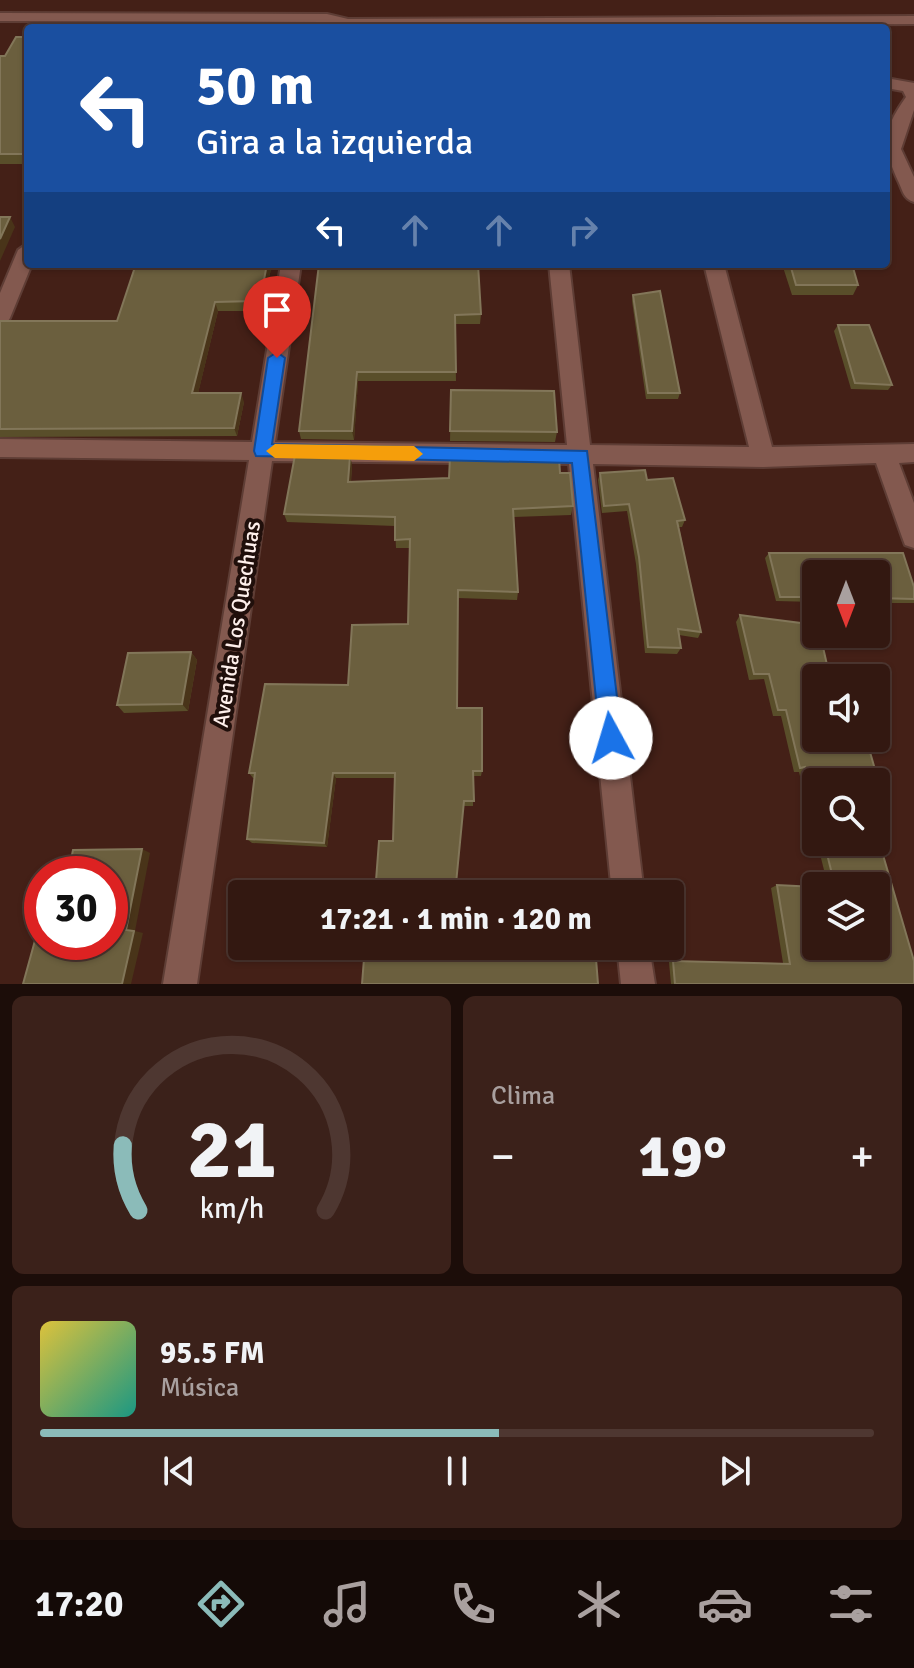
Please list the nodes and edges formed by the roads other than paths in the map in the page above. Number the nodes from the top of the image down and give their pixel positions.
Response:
1 (78, 0) edge
2 (115, 0) edge
3 (330, 0) edge
4 (0, 16) edge
5 (914, 20) edge
6 (123, 23) edge
7 (327, 23) edge
8 (347, 24) edge
9 (674, 24) edge
10 (863, 24) edge
11 (890, 79) edge
12 (890, 140) edge
13 (890, 144) edge
14 (914, 196) edge
15 (24, 260) edge
16 (290, 268) edge
17 (559, 268) edge
18 (715, 268) edge
19 (0, 318) edge
20 (0, 448) edge
21 (263, 451) junction
22 (914, 453) edge
23 (884, 454) junction
24 (581, 456) junction
25 (763, 457) junction
26 (914, 537) edge
27 (626, 880) edge
28 (635, 960) edge
29 (180, 984) edge
30 (638, 984) edge

1 - 4 street
2 - 6 street
3 - 7 street
4 - 6 street
5 - 10 street
6 - 7 street
7 - 8 street
9 - 10 street
11 - 12 street
13 - 14 street
15 - 19 street
16 - 21 street, Avenida Los Quechuas
17 - 24 street
18 - 25 street
20 - 21 street
21 - 24 street
21 - 29 street, Avenida Los Quechuas
22 - 23 street
23 - 25 street
23 - 26 street
24 - 25 street
24 - 27 street
28 - 30 street

